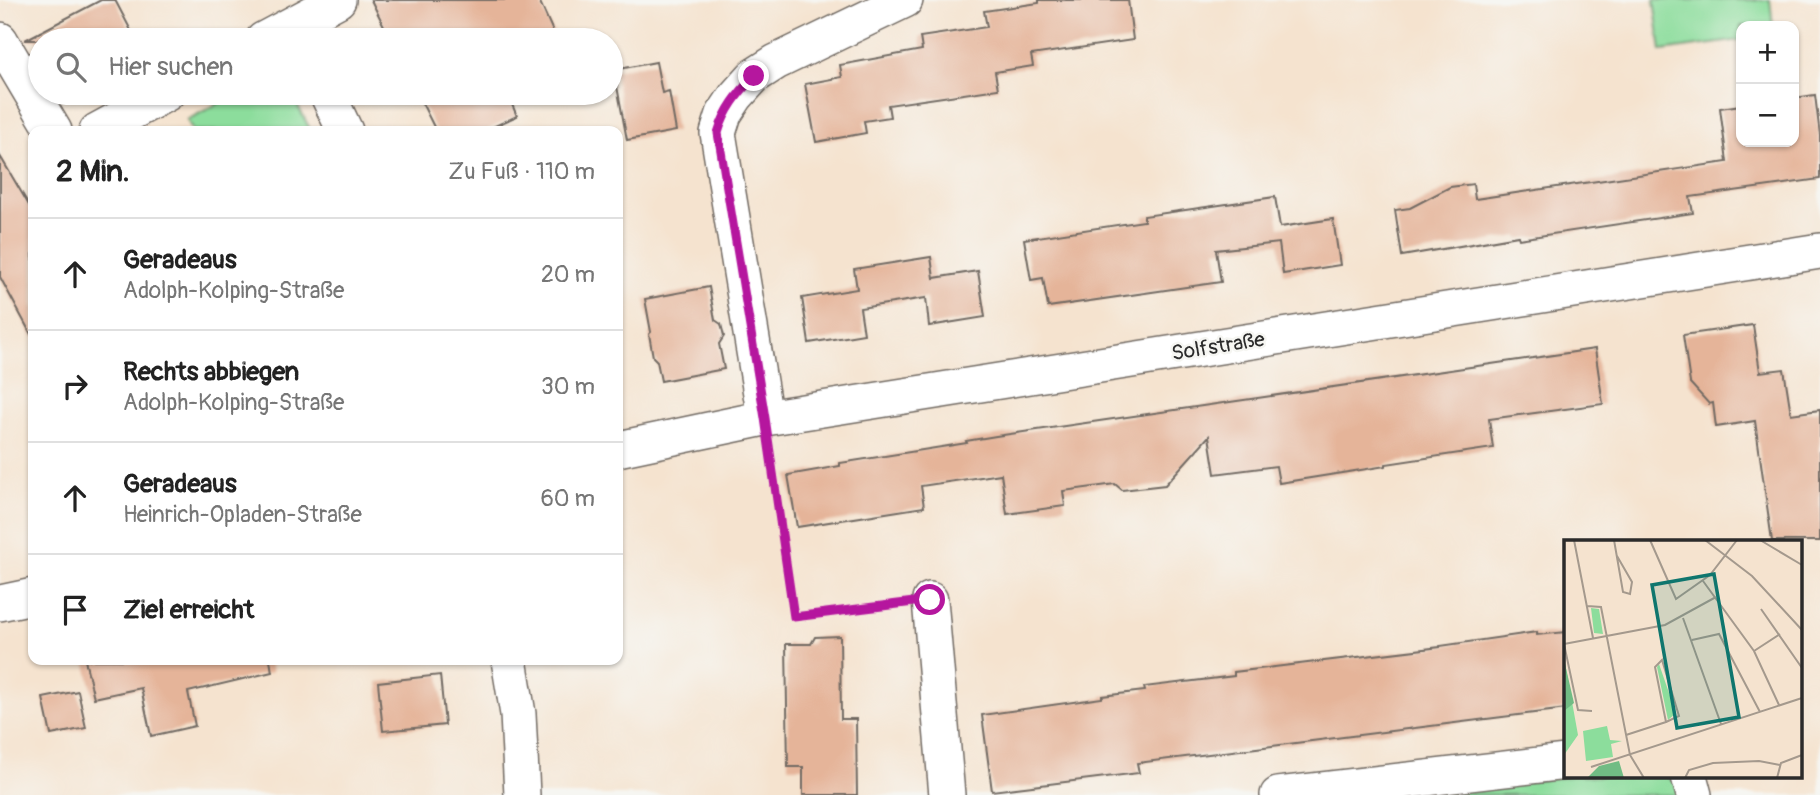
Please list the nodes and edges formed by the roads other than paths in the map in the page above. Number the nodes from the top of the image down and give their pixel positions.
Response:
1 (338, 0) edge
2 (905, 0) edge
3 (296, 28) edge
4 (0, 40) edge
5 (28, 87) edge
6 (39, 105) edge
7 (145, 105) edge
8 (333, 105) edge
9 (51, 126) edge
10 (106, 126) edge
11 (343, 126) edge
12 (1820, 251) edge
13 (765, 418) junction
14 (623, 448) edge
15 (28, 597) edge
16 (930, 600) road end
17 (0, 603) edge
18 (510, 665) edge
19 (1564, 762) edge
20 (1690, 778) edge
21 (522, 795) edge
22 (947, 795) edge
23 (1278, 795) edge
24 (1694, 795) edge

1 - 3 street
2 - 13 street
4 - 5 street
6 - 9 street
7 - 10 street
8 - 11 street
12 - 13 street, Solfstraße
13 - 14 street, Solfstraße
15 - 17 street
16 - 22 street
18 - 21 street
19 - 23 street
20 - 24 street

